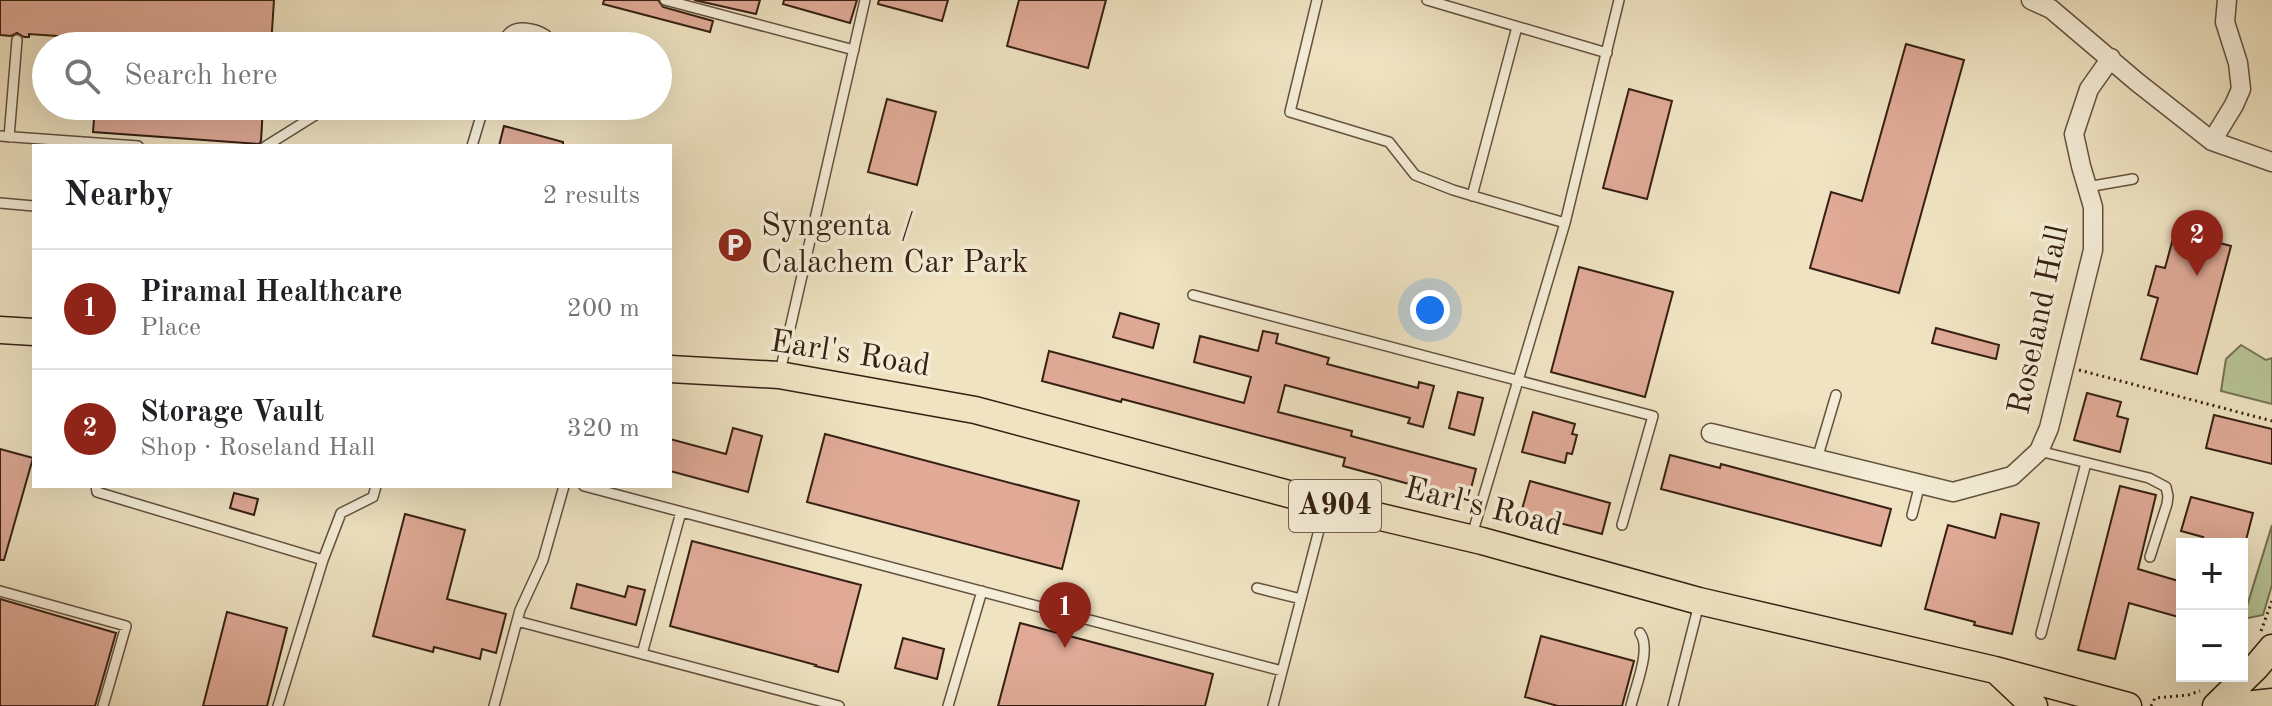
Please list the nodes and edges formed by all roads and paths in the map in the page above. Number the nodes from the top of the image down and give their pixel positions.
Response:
1 (665, 0) edge
2 (865, 0) edge
3 (1317, 0) edge
4 (1427, 0) edge
5 (1619, 0) edge
6 (2031, 0) edge
7 (2227, 0) edge
8 (2053, 5) edge
9 (1517, 27) junction
10 (510, 32) edge
11 (540, 32) edge
12 (17, 40) dead end
13 (854, 50) junction
14 (1607, 53) junction
15 (2111, 58) junction
16 (308, 120) edge
17 (480, 120) edge
18 (4, 136) edge
19 (2212, 141) junction
20 (111, 144) edge
21 (269, 144) edge
22 (473, 144) edge
23 (2272, 162) edge
24 (2133, 179) dead end
25 (2087, 187) junction
26 (1472, 196) junction
27 (0, 203) edge
28 (32, 206) edge
29 (1565, 223) junction
30 (1193, 295) dead end
31 (0, 330) edge
32 (32, 332) edge
33 (2064, 366) junction
34 (672, 369) edge
35 (779, 375) junction
36 (1519, 381) junction
37 (1836, 395) dead end
38 (2272, 421) edge
39 (1711, 433) dead end
40 (2039, 451) junction
41 (1817, 459) junction
42 (2086, 463) junction
43 (1920, 484) junction
44 (96, 488) edge
45 (375, 488) edge
46 (563, 488) edge
47 (591, 488) edge
48 (1326, 504) junction
49 (681, 512) junction
50 (1912, 515) dead end
51 (1622, 525) dead end
52 (1471, 539) junction
53 (2150, 557) dead end
54 (323, 560) junction
55 (1257, 588) dead end
56 (0, 591) edge
57 (982, 591) junction
58 (1301, 599) junction
59 (1699, 601) junction
60 (517, 621) junction
61 (1640, 633) dead end
62 (2041, 634) dead end
63 (2272, 648) edge
64 (642, 654) junction
65 (1995, 670) junction
66 (1282, 671) junction
67 (2210, 697) edge
68 (2272, 702) edge
69 (103, 706) edge
70 (278, 706) edge
71 (494, 706) edge
72 (839, 706) edge
73 (948, 706) edge
74 (1273, 706) edge
75 (1631, 706) edge
76 (1673, 706) edge
77 (2034, 706) edge
78 (2128, 706) edge
79 (2151, 706) edge
80 (2236, 706) edge

1 - 13 lane
2 - 13 lane
3 - 26 lane
4 - 9 lane
5 - 14 lane
6 - 8 street
7 - 19 street
8 - 15 street
9 - 14 lane
9 - 26 lane
10 - 11 lane
12 - 18 lane
13 - 35 lane
14 - 29 lane
15 - 19 street
15 - 25 street, Roseland Hall
16 - 21 lane
17 - 22 lane
18 - 20 lane
19 - 23 street
24 - 25 lane
25 - 33 street, Roseland Hall
26 - 29 lane
27 - 28 lane
29 - 36 lane
30 - 36 lane
31 - 32 main road
33 - 38 path
33 - 40 street, Roseland Hall
34 - 35 main road, Earl's Road / A904
35 - 48 main road, Earl's Road / A904
36 - 51 lane
36 - 52 lane
37 - 41 lane
39 - 41 street, Roseland Hall
40 - 42 lane
40 - 43 street, Roseland Hall
41 - 43 street, Roseland Hall
42 - 53 lane
42 - 62 lane
43 - 50 lane
44 - 54 lane
45 - 54 lane
46 - 60 lane
47 - 49 lane
48 - 52 main road, Earl's Road / A904
48 - 58 lane
49 - 57 lane
49 - 64 lane
52 - 59 main road, Earl's Road / A904
54 - 70 lane
55 - 58 lane
56 - 69 lane
57 - 66 lane
57 - 73 lane
58 - 66 lane
59 - 65 main road, Earl's Road / A904
59 - 76 lane
60 - 64 lane
60 - 71 lane
61 - 75 lane
63 - 67 main road
64 - 72 lane
65 - 77 main road, Earl's Road
65 - 78 main road, Earl's Road
66 - 74 lane
67 - 79 path
68 - 80 main road

